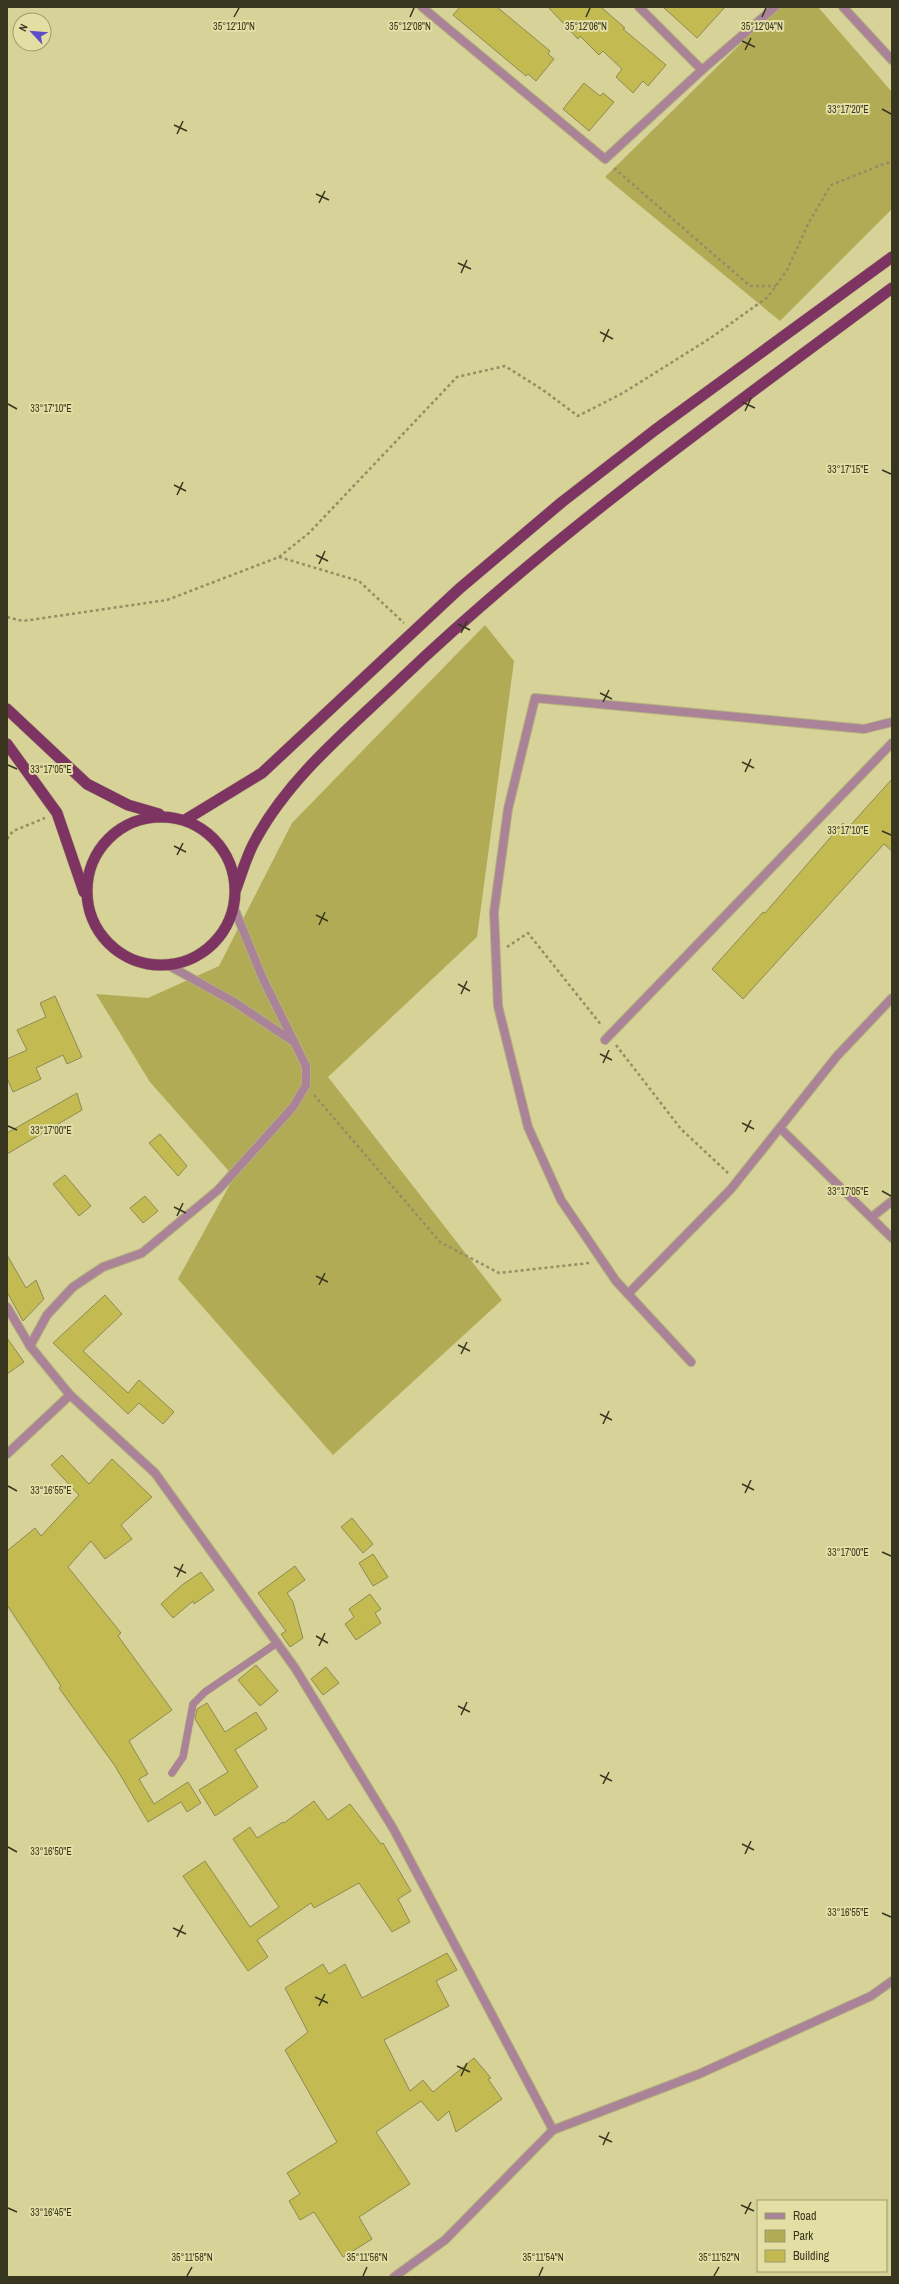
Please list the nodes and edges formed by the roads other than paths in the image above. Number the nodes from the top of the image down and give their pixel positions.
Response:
1 (422, 7) edge
2 (639, 7) edge
3 (775, 7) edge
4 (843, 7) edge
5 (892, 60) edge
6 (702, 70) junction
7 (892, 257) edge
8 (892, 288) edge
9 (7, 709) edge
10 (892, 722) edge
11 (892, 743) edge
12 (7, 744) edge
13 (166, 816) junction
14 (185, 820) junction
15 (236, 889) junction
16 (87, 898) junction
17 (234, 908) junction
18 (168, 965) junction
19 (892, 998) edge
20 (608, 1037) road end
21 (295, 1042) junction
22 (780, 1128) junction
23 (892, 1201) edge
24 (872, 1217) junction
25 (892, 1238) edge
26 (628, 1294) junction
27 (7, 1307) edge
28 (30, 1346) junction
29 (691, 1362) dead end
30 (70, 1394) junction
31 (7, 1454) edge
32 (278, 1644) junction
33 (172, 1773) dead end
34 (892, 1981) edge
35 (553, 2130) junction
36 (394, 2277) edge

1 - 6 street
2 - 6 street
3 - 6 street
4 - 5 street
7 - 14 highway
8 - 15 highway
9 - 13 highway
10 - 26 street
11 - 20 street
12 - 16 highway
13 - 14 highway
13 - 16 highway
14 - 15 highway
15 - 17 highway
16 - 18 highway
17 - 18 highway
17 - 21 street
18 - 21 street
19 - 22 street
21 - 28 street
22 - 24 street
22 - 26 street
23 - 24 street
24 - 25 street
26 - 29 street
27 - 28 street
28 - 30 street
30 - 31 street
30 - 32 street
32 - 33 lane
32 - 35 street
34 - 35 street
35 - 36 street

